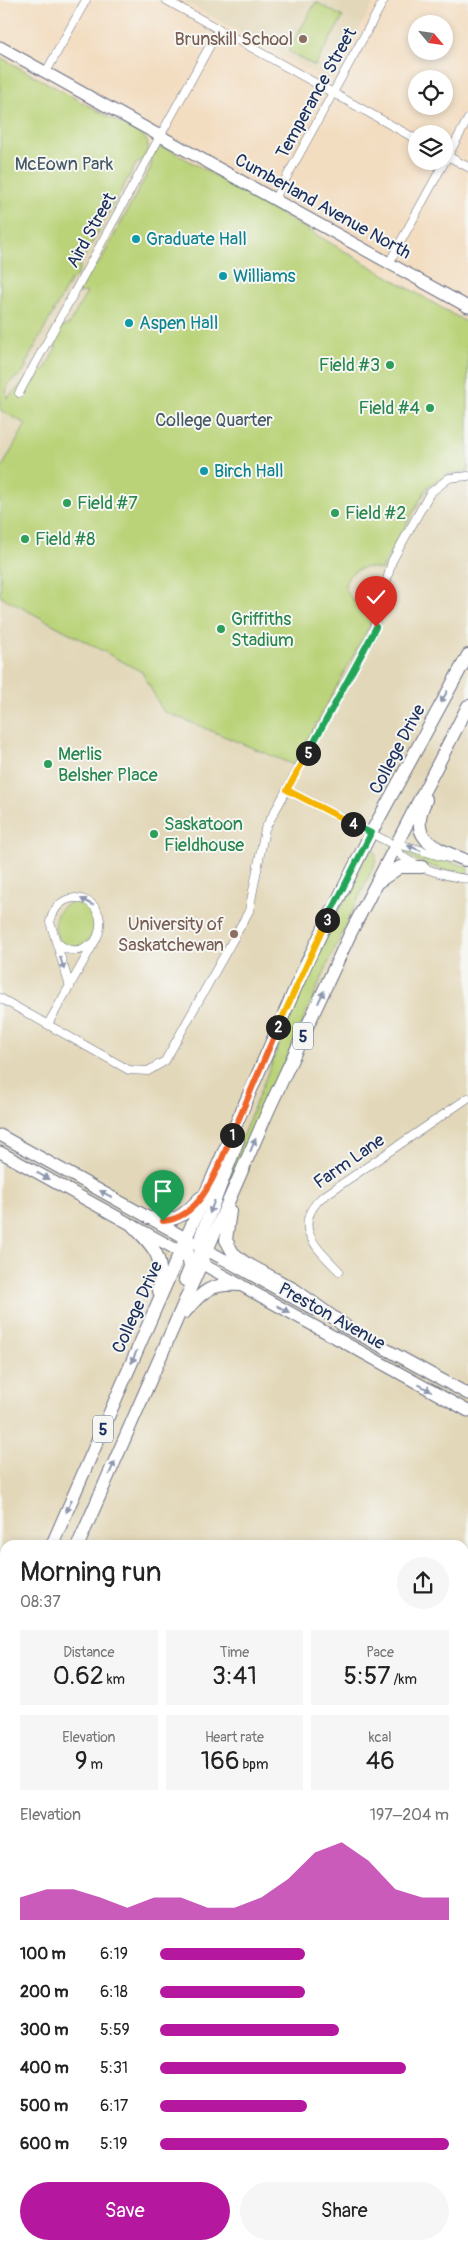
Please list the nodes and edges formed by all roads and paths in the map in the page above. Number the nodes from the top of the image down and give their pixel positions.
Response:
1 (86, 0) edge
2 (166, 0) edge
3 (384, 0) edge
4 (219, 29) junction
5 (0, 47) edge
6 (46, 72) junction
7 (333, 92) junction
8 (468, 119) edge
9 (408, 134) edge
10 (161, 135) junction
11 (453, 144) edge
12 (453, 159) edge
13 (468, 167) edge
14 (438, 170) edge
15 (274, 200) junction
16 (389, 264) junction
17 (468, 307) edge
18 (19, 393) dead end
19 (468, 476) edge
20 (468, 655) edge
21 (468, 706) edge
22 (441, 758) junction
23 (287, 790) junction
24 (371, 833) junction
25 (394, 845) junction
26 (467, 860) edge
27 (422, 866) junction
28 (468, 879) edge
29 (376, 884) junction
30 (54, 938) junction
31 (94, 943) junction
32 (306, 966) junction
33 (70, 987) junction
34 (0, 998) edge
35 (48, 1024) junction
36 (468, 1098) edge
37 (0, 1135) edge
38 (0, 1152) edge
39 (208, 1188) junction
40 (234, 1190) junction
41 (149, 1218) junction
42 (133, 1226) junction
43 (186, 1239) junction
44 (203, 1249) junction
45 (190, 1257) junction
46 (339, 1271) dead end
47 (240, 1286) junction
48 (153, 1312) junction
49 (174, 1325) junction
50 (348, 1328) junction
51 (148, 1384) junction
52 (468, 1394) edge
53 (468, 1411) edge
54 (54, 1540) edge
55 (80, 1540) edge

1 - 6 street
2 - 4 street
3 - 7 street, Temperance Street
4 - 7 street
4 - 10 street, Aird Street
5 - 6 main road, Cumberland Avenue North
6 - 10 main road, Cumberland Avenue North
7 - 9 street
7 - 15 street, Temperance Street
8 - 11 street
10 - 15 main road, Cumberland Avenue North
10 - 18 street, Aird Street
12 - 13 street
14 - 16 street
15 - 16 main road, Cumberland Avenue North
16 - 17 main road, Cumberland Avenue North
19 - 23 street
20 -> 24 main road, College Drive / 5
21 - 22 main road, 5
22 - 25 main road, 5
22 - 26 main road
23 - 24 street
23 - 35 street
24 - 25 street
24 - 32 main road, College Drive / 5
26 -> 25 street
25 - 27 street
25 - 29 main road, 5
27 - 28 street
27 - 29 main road
40 -> 29 main road, 5
30 - 31 street
31 -> 30 street
30 -> 33 street
31 - 33 street
32 - 39 main road, College Drive / 5
32 -> 44 main road
33 - 35 street
34 - 35 street
36 - 46 street, Farm Lane
41 -> 37 main road, Preston Avenue
38 -> 42 main road, Preston Avenue
39 - 41 main road
39 - 43 main road, College Drive / 5
40 - 44 main road, 5
40 - 50 main road
41 - 43 main road, Preston Avenue
42 - 45 main road, Preston Avenue
42 - 48 main road
43 - 44 main road, Preston Avenue
43 - 45 main road
44 - 45 main road
44 - 50 main road, Preston Avenue
45 - 47 main road, Preston Avenue
45 - 48 main road, College Drive / 5
45 - 49 main road, 5
45 - 51 main road
47 - 49 main road
47 -> 53 main road, Preston Avenue
48 -> 54 main road, College Drive / 5
49 - 51 main road, 5
50 - 52 main road, Preston Avenue
55 -> 51 main road, 5

